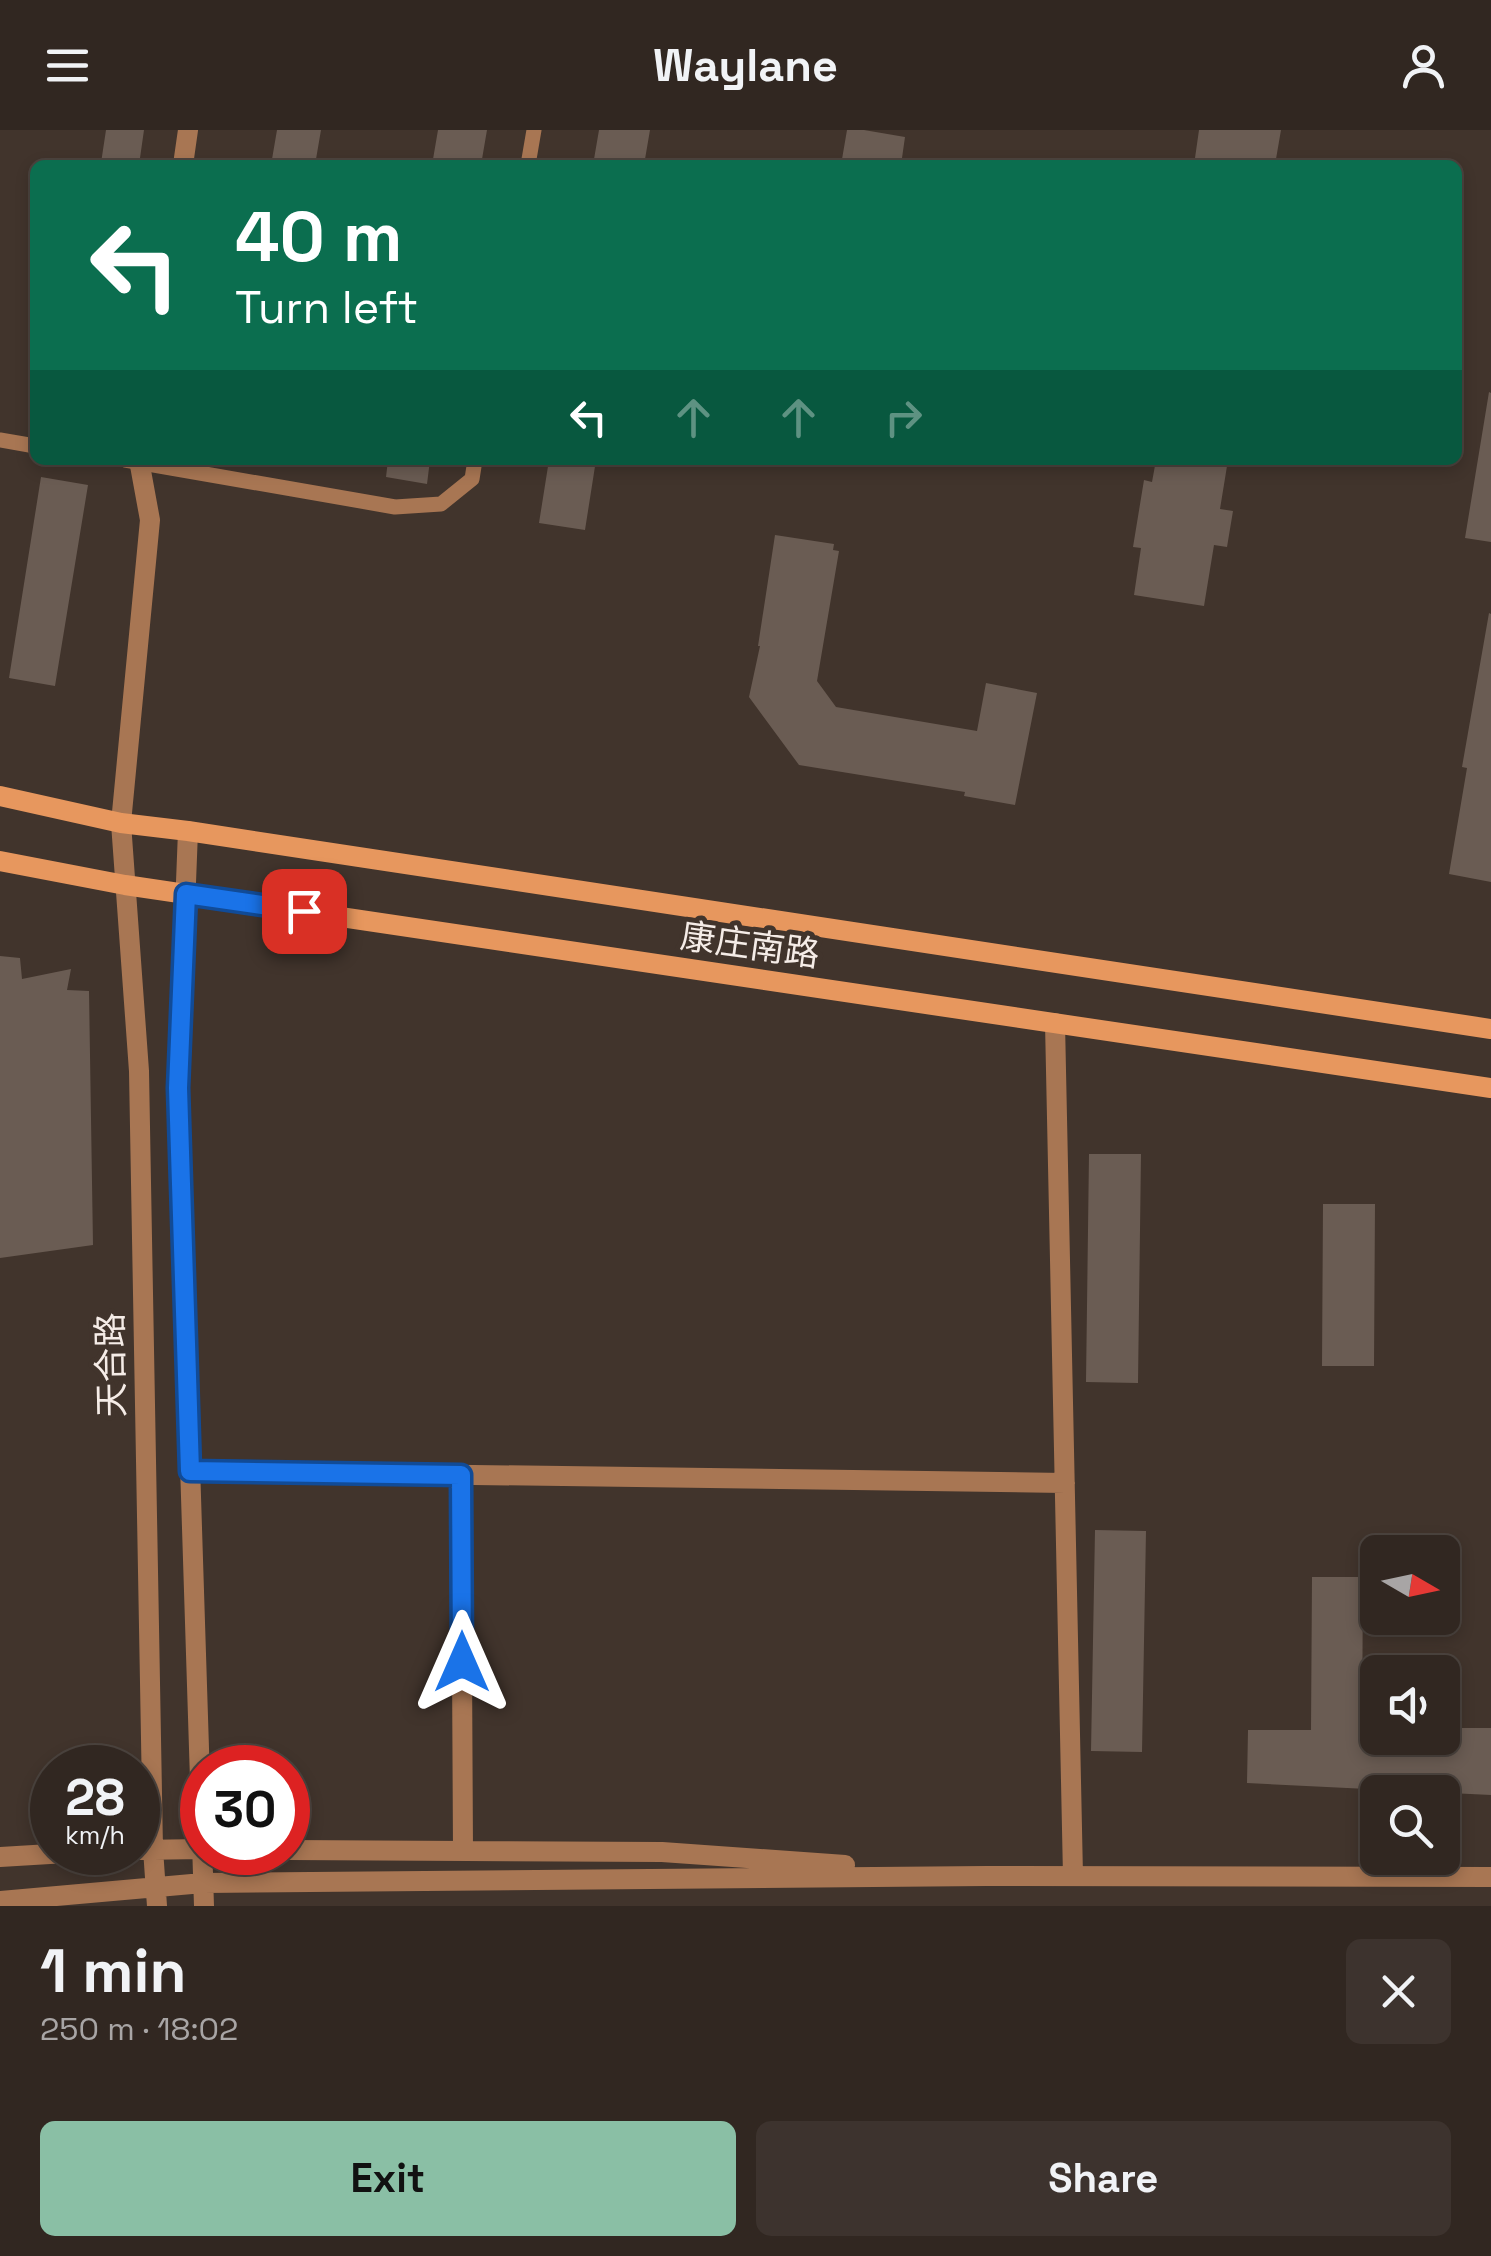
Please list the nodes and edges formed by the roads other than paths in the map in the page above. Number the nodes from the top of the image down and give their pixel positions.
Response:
1 (188, 130) edge
2 (534, 130) edge
3 (184, 160) edge
4 (529, 160) edge
5 (0, 440) edge
6 (30, 445) edge
7 (135, 465) edge
8 (157, 465) edge
9 (474, 465) edge
10 (0, 796) edge
11 (121, 823) junction
12 (188, 831) junction
13 (0, 860) edge
14 (126, 885) junction
15 (186, 894) junction
16 (1055, 1023) junction
17 (1491, 1030) edge
18 (1491, 1088) edge
19 (190, 1471) junction
20 (461, 1475) junction
21 (1065, 1483) junction
22 (144, 1745) edge
23 (199, 1745) edge
24 (310, 1850) edge
25 (464, 1850) junction
26 (30, 1855) edge
27 (0, 1857) edge
28 (203, 1875) edge
29 (986, 1876) junction
30 (1073, 1876) junction
31 (1491, 1878) edge
32 (203, 1883) junction
33 (156, 1896) edge
34 (0, 1901) edge
35 (204, 1906) edge

1 - 3 street
2 - 4 lane
5 - 6 lane
7 - 11 street, 天合路
8 - 9 lane
10 - 11 main road
11 - 12 main road
11 - 14 street, 天合路
12 - 15 street
12 - 17 main road
13 - 14 main road, 康庄南路
14 - 15 main road, 康庄南路
14 - 22 street, 天合路
15 - 16 main road, 康庄南路
15 - 19 street
16 - 18 main road, 康庄南路
16 - 21 street
19 - 20 street
19 - 23 street
20 - 21 street
20 - 25 street
21 - 30 street
24 - 25 street
25 - 29 street
26 - 27 street
28 - 32 street
29 - 30 street
29 - 32 street
30 - 31 street
32 - 33 street
32 - 35 street
33 - 34 street

